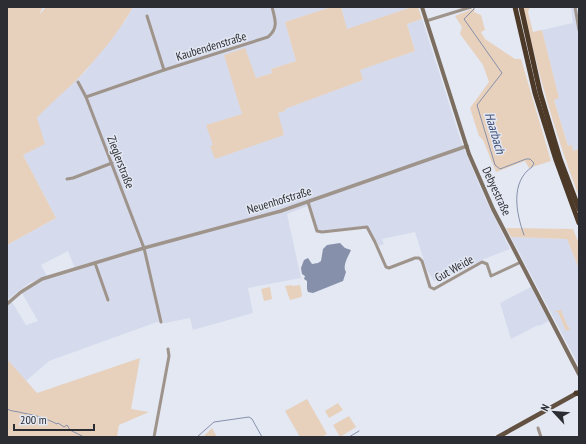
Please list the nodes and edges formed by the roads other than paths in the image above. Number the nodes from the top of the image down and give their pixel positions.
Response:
1 (272, 7) edge
2 (422, 7) edge
3 (471, 7) edge
4 (515, 7) edge
5 (521, 7) edge
6 (575, 7) edge
7 (147, 16) dead end
8 (426, 21) junction
9 (579, 30) edge
10 (164, 70) junction
11 (78, 82) dead end
12 (86, 97) junction
13 (466, 146) junction
14 (112, 163) junction
15 (67, 179) dead end
16 (308, 202) junction
17 (579, 209) edge
18 (579, 223) edge
19 (144, 248) junction
20 (521, 262) junction
21 (95, 263) junction
22 (108, 300) dead end
23 (7, 304) edge
24 (161, 322) dead end
25 (168, 349) dead end
26 (579, 374) edge
27 (579, 388) edge
28 (578, 393) edge
29 (538, 428) dead end
30 (154, 437) edge
31 (498, 437) edge
32 (541, 437) edge

1 - 10 street, Kaubendenstraße
2 - 8 main road, Debyestraße
3 - 8 street
4 - 18 highway
5 - 17 highway
6 - 9 street
7 - 10 street, Kaubendenstraße
8 - 13 main road, Debyestraße
10 - 12 street, Kaubendenstraße
11 - 12 street, Zieglerstraße
12 - 14 street, Zieglerstraße
13 - 16 street, Neuenhofstraße
13 - 20 main road, Debyestraße
14 - 15 street
14 - 19 street, Zieglerstraße
16 - 19 street, Neuenhofstraße
16 - 20 street, Gut Weide
19 - 21 street, Neuenhofstraße
19 - 24 street, Zieglerstraße
20 - 26 main road, Debyestraße
21 - 22 street
21 - 23 street, Neuenhofstraße
25 - 30 street
27 - 28 main road
28 - 31 main road
29 - 32 street

